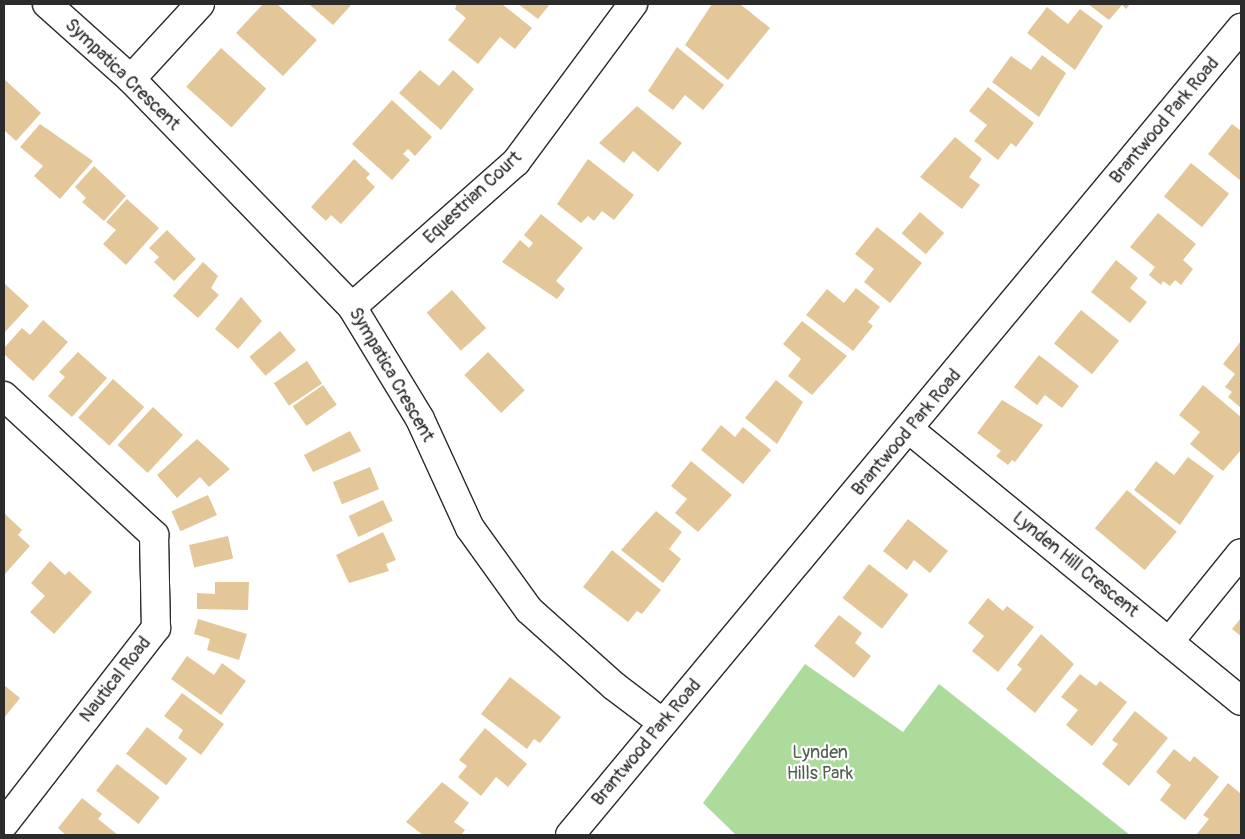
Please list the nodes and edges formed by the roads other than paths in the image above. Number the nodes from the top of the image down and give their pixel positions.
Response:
1 (47, 4) edge
2 (200, 4) edge
3 (633, 4) edge
4 (1241, 28) edge
5 (131, 80) junction
6 (352, 307) junction
7 (4, 396) edge
8 (910, 430) junction
9 (1241, 553) edge
10 (1169, 642) junction
11 (1241, 701) edge
12 (664, 723) junction
13 (4, 824) edge
14 (570, 835) edge

1 - 5 street, Sympatica Crescent
2 - 5 street
3 - 6 street, Equestrian Court
4 - 8 street, Brantwood Park Road
5 - 6 street, Sympatica Crescent
6 - 12 street, Sympatica Crescent
7 - 13 street, Nautical Road
8 - 10 street, Lynden Hill Crescent
8 - 12 street, Brantwood Park Road
9 - 10 street
10 - 11 street, Lynden Hill Crescent
12 - 14 street, Brantwood Park Road

